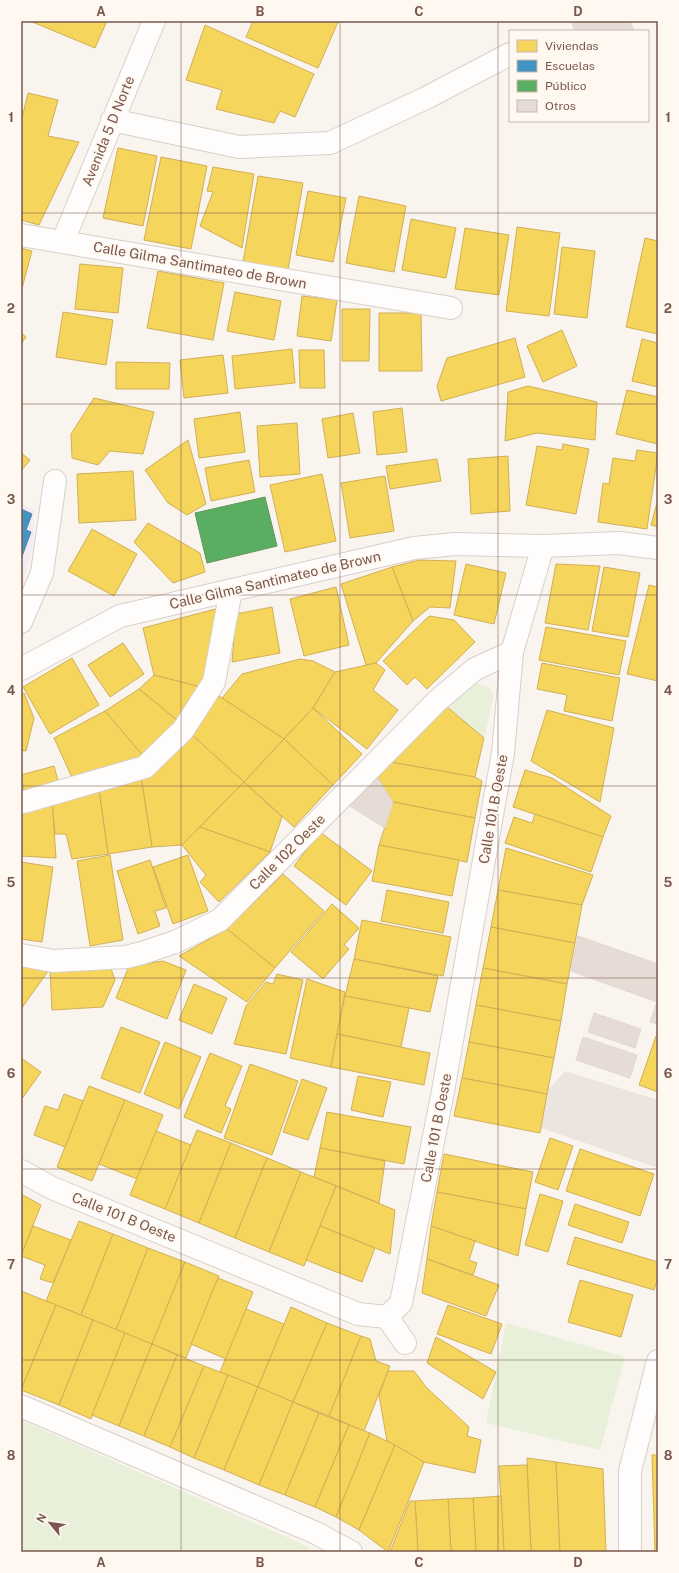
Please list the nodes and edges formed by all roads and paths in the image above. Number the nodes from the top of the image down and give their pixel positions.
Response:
1 (154, 21) edge
2 (509, 55) edge
3 (112, 120) junction
4 (21, 235) edge
5 (63, 241) junction
6 (451, 308) dead end
7 (55, 482) dead end
8 (543, 546) junction
9 (658, 548) edge
10 (231, 590) junction
11 (21, 622) edge
12 (512, 652) junction
13 (22, 665) edge
14 (24, 802) dead end
15 (21, 955) edge
16 (21, 1171) edge
17 (387, 1317) junction
18 (405, 1343) dead end
19 (658, 1361) edge
20 (21, 1406) edge
21 (351, 1552) edge
22 (630, 1552) edge

1 - 3 street, Avenida 5 D Norte
2 - 3 street
3 - 5 street, Avenida 5 D Norte
4 - 5 street, Calle Gilma Santimateo de Brown
5 - 6 street, Calle Gilma Santimateo de Brown
7 - 11 street
8 - 9 street
8 - 10 street, Calle Gilma Santimateo de Brown
8 - 12 street, Calle 101 B Oeste
10 - 13 street, Calle Gilma Santimateo de Brown
10 - 14 street
12 - 15 street, Calle 102 Oeste
12 - 17 street, Calle 101 B Oeste
16 - 17 street, Calle 101 B Oeste
17 - 18 street
19 - 22 street
20 - 21 street

